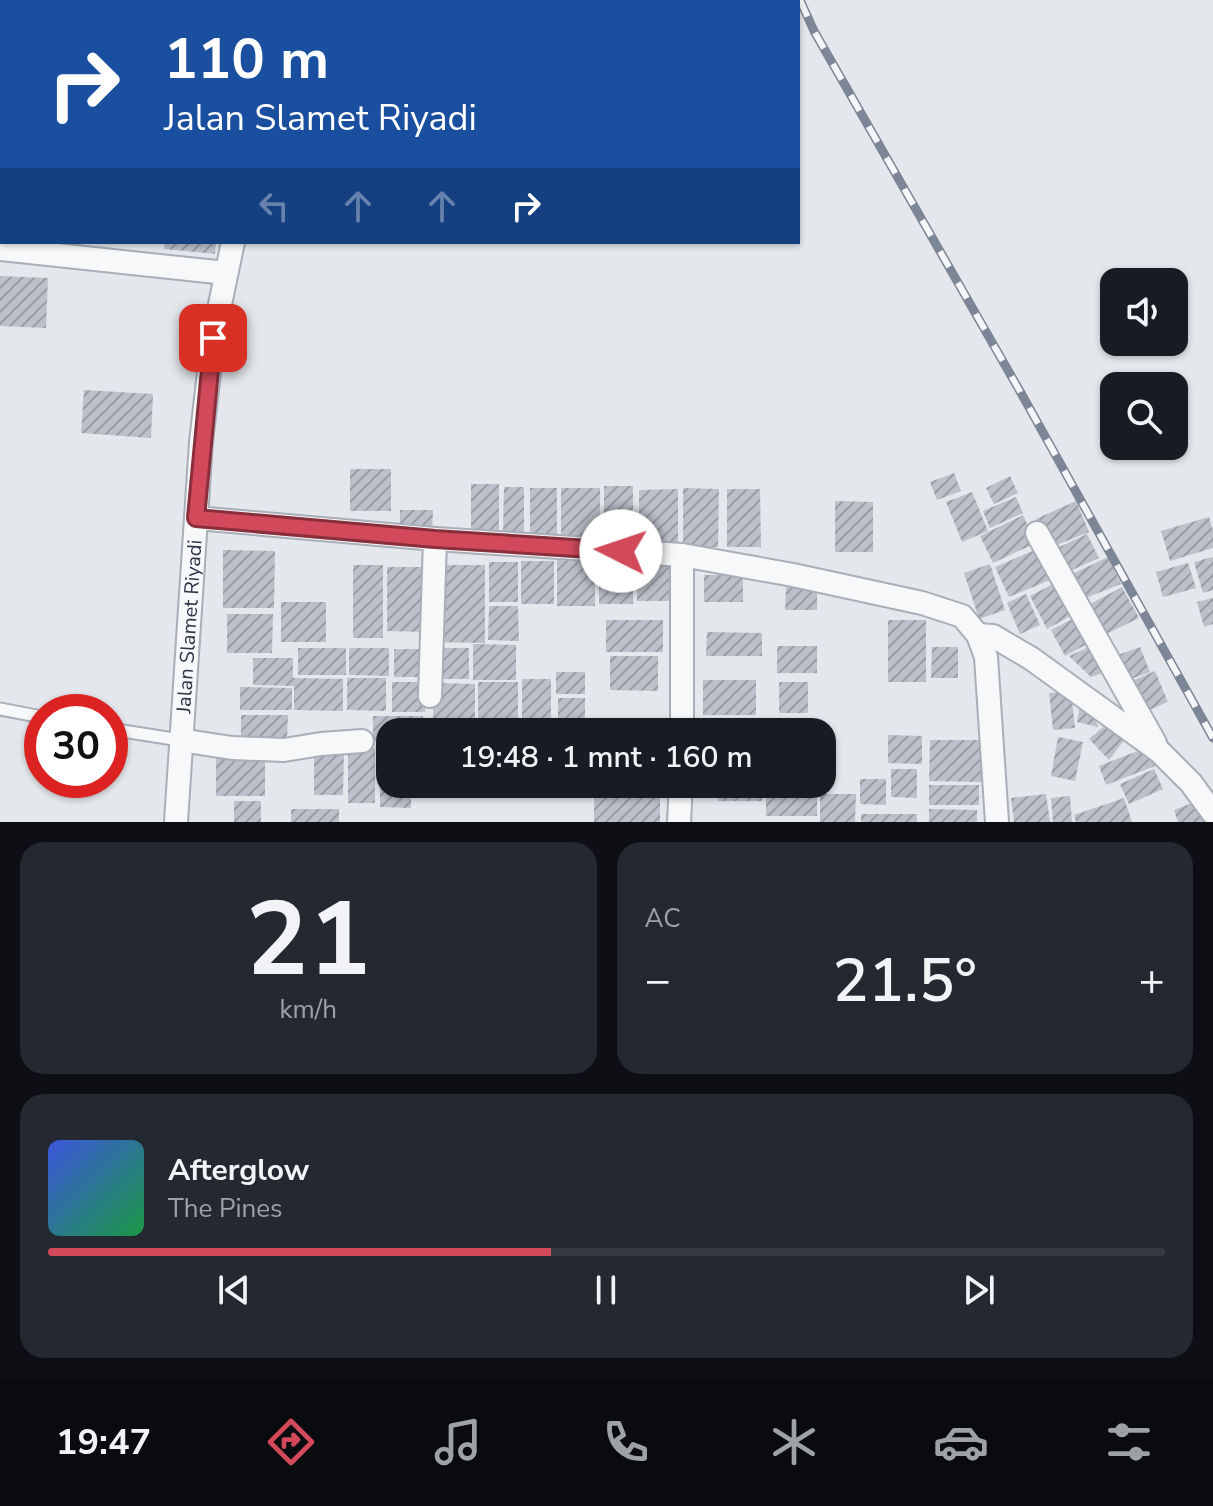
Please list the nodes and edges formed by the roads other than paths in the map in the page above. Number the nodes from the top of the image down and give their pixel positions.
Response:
1 (233, 244) edge
2 (0, 249) edge
3 (226, 273) junction
4 (196, 518) junction
5 (1037, 533) dead end
6 (435, 539) junction
7 (682, 555) junction
8 (978, 635) junction
9 (430, 696) dead end
10 (0, 709) edge
11 (24, 714) edge
12 (682, 718) edge
13 (128, 732) edge
14 (180, 740) junction
15 (362, 741) dead end
16 (1159, 751) junction
17 (680, 798) edge
18 (1213, 813) edge
19 (176, 822) edge
20 (679, 822) edge
21 (997, 822) edge

1 - 3 street, Jalan Slamet Riyadi
2 - 3 street
3 - 4 street, Jalan Slamet Riyadi
4 - 6 street
4 - 14 street, Jalan Slamet Riyadi
5 - 16 street
6 - 7 street
6 - 9 street
7 - 8 street
7 - 12 street
8 - 16 street
8 - 21 street
10 - 11 lane
13 - 14 lane
14 - 15 street
14 - 19 street, Jalan Slamet Riyadi
16 - 18 street
17 - 20 street

